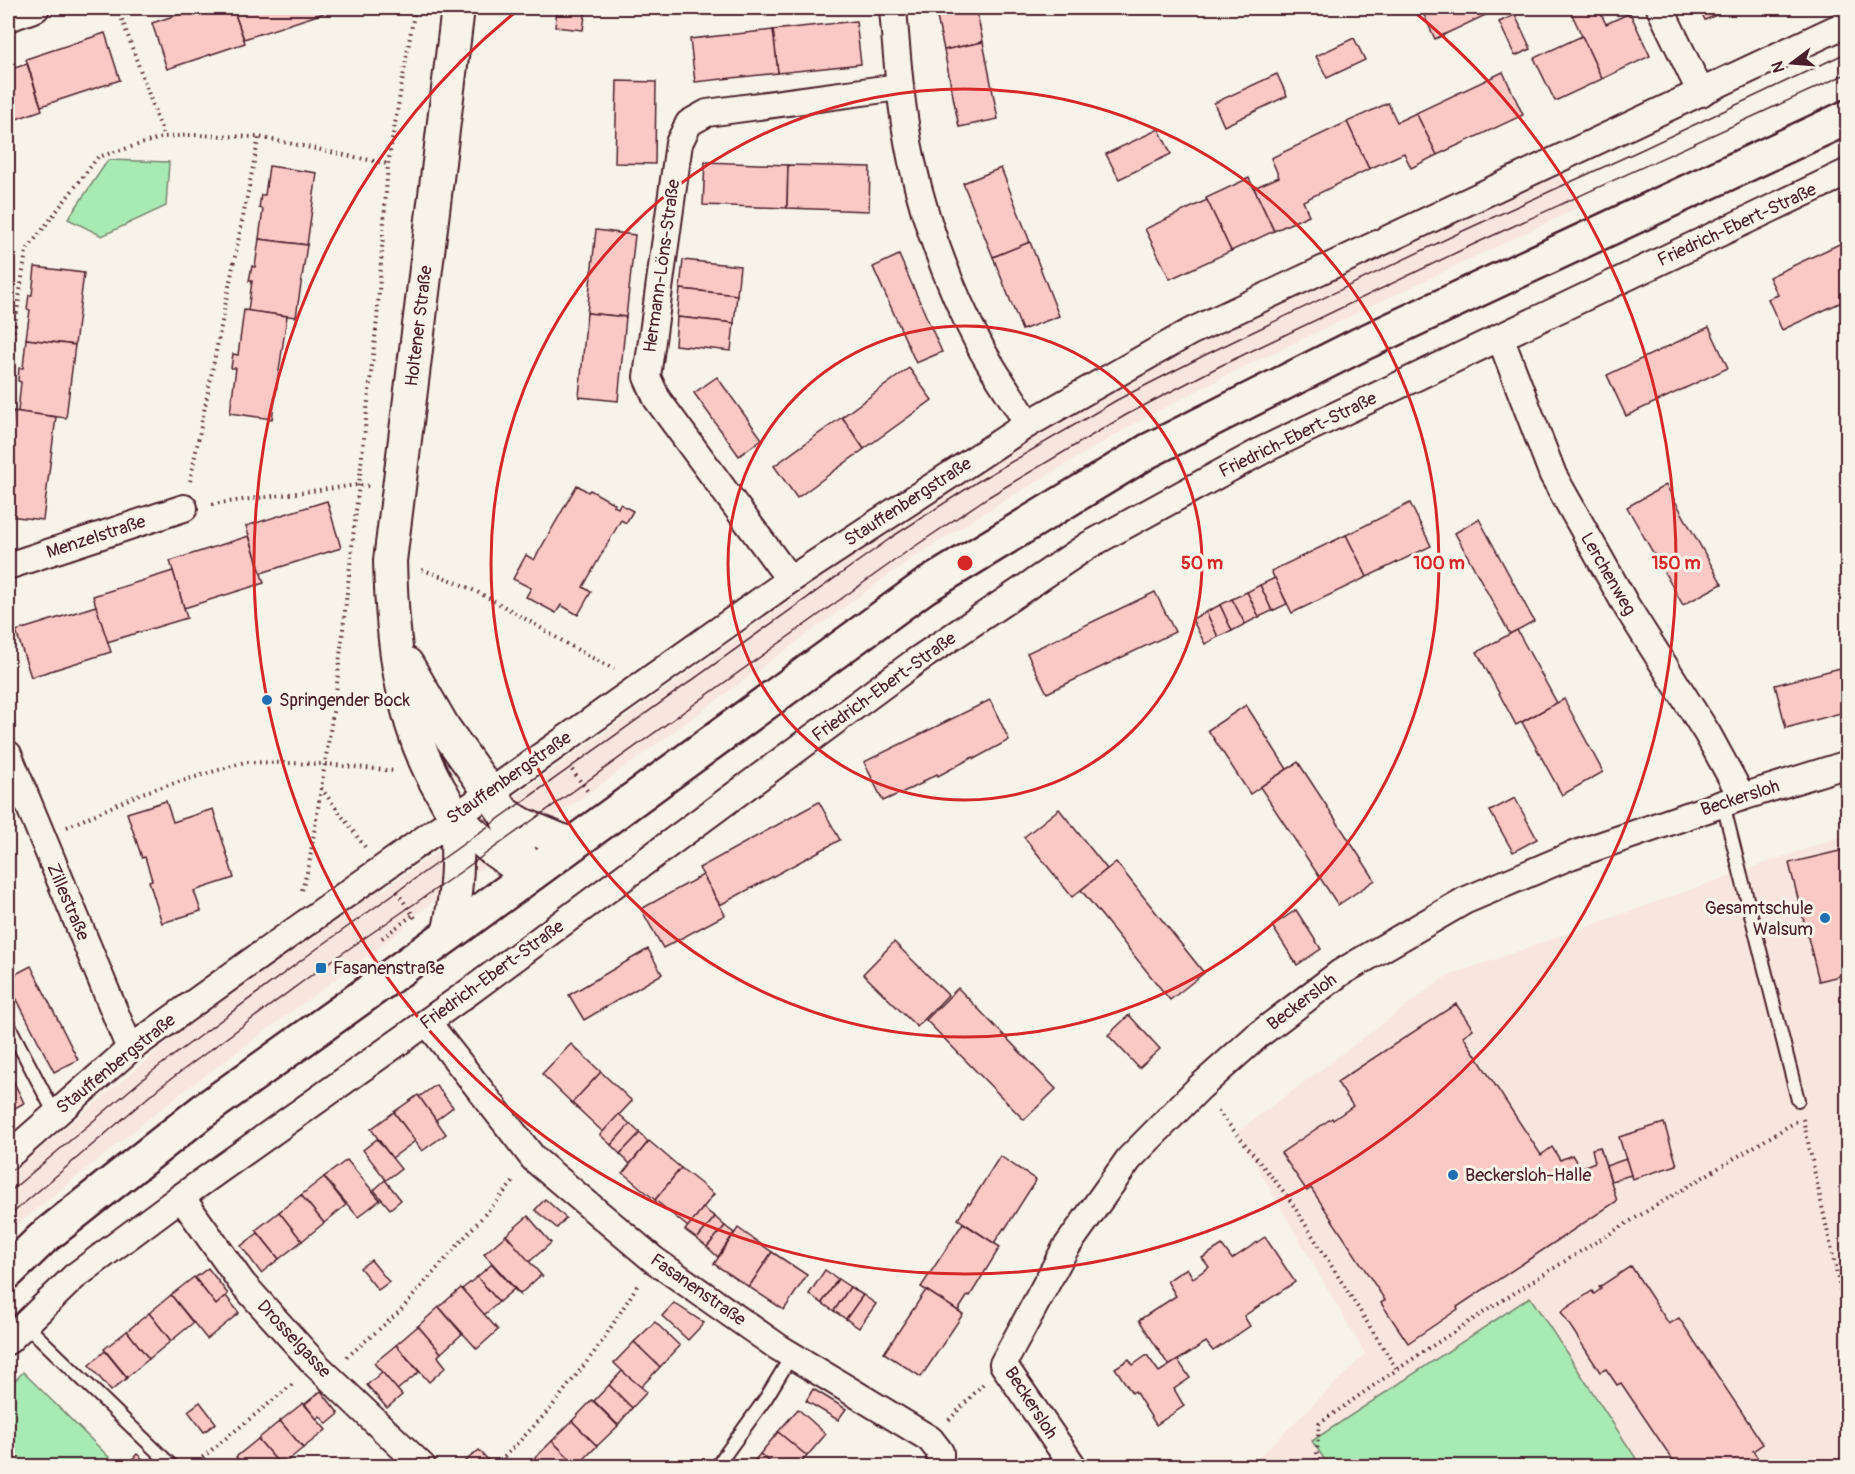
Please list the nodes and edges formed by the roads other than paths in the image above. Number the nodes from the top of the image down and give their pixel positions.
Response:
1 (36, 8) edge
2 (458, 8) edge
3 (893, 8) edge
4 (1660, 8) edge
5 (8, 18) edge
6 (1848, 23) edge
7 (899, 87) junction
8 (1701, 93) junction
9 (1848, 117) edge
10 (1848, 172) edge
11 (1500, 338) junction
12 (1028, 424) junction
13 (184, 508) road end
14 (8, 566) edge
15 (790, 580) junction
16 (397, 645) junction
17 (8, 754) edge
18 (1848, 764) edge
19 (1733, 800) junction
20 (16, 802) edge
21 (497, 803) junction
22 (455, 816) junction
23 (570, 844) junction
24 (528, 874) junction
25 (448, 934) junction
26 (427, 1022) junction
27 (8, 1024) edge
28 (130, 1049) junction
29 (1798, 1101) road end
30 (55, 1114) junction
31 (8, 1156) edge
32 (181, 1197) junction
33 (8, 1272) edge
34 (16, 1333) edge
35 (792, 1355) junction
36 (172, 1467) edge
37 (422, 1467) edge
38 (717, 1467) edge
39 (940, 1467) edge
40 (1073, 1467) edge

1 - 5 street
2 - 16 street, Holtener Straße
3 - 7 street
4 - 8 street
6 - 8 street, Stauffenbergstraße
7 - 12 street
7 - 15 street, Hermann-Löns-Straße
8 - 12 street, Stauffenbergstraße
9 - 23 main road
10 - 11 street, Friedrich-Ebert-Straße
11 - 19 street, Lerchenweg
11 - 26 street, Friedrich-Ebert-Straße
12 - 15 street, Stauffenbergstraße
13 - 14 street, Menzelstraße
15 - 21 street, Stauffenbergstraße
16 - 21 street, Holtener Straße
16 - 22 street, Holtener Straße
17 - 20 street, Zillestraße
18 - 19 street, Beckersloh
19 - 29 lane
19 - 40 street, Beckersloh
20 - 28 street, Zillestraße
21 - 22 street, Stauffenbergstraße
21 - 23 street, Holtener Straße
21 - 24 street, Holtener Straße
22 - 24 street, Holtener Straße
22 - 25 street, Holtener Straße
22 - 28 street, Stauffenbergstraße
23 - 24 main road
24 - 25 main road
25 - 33 main road
26 - 32 street, Friedrich-Ebert-Straße
26 - 35 street, Fasanenstraße
27 - 30 lane
28 - 30 street, Stauffenbergstraße
30 - 31 street, Stauffenbergstraße
32 - 34 street, Friedrich-Ebert-Straße
32 - 37 street, Drosselgasse
34 - 36 lane
35 - 38 lane
35 - 39 street, Fasanenstraße

